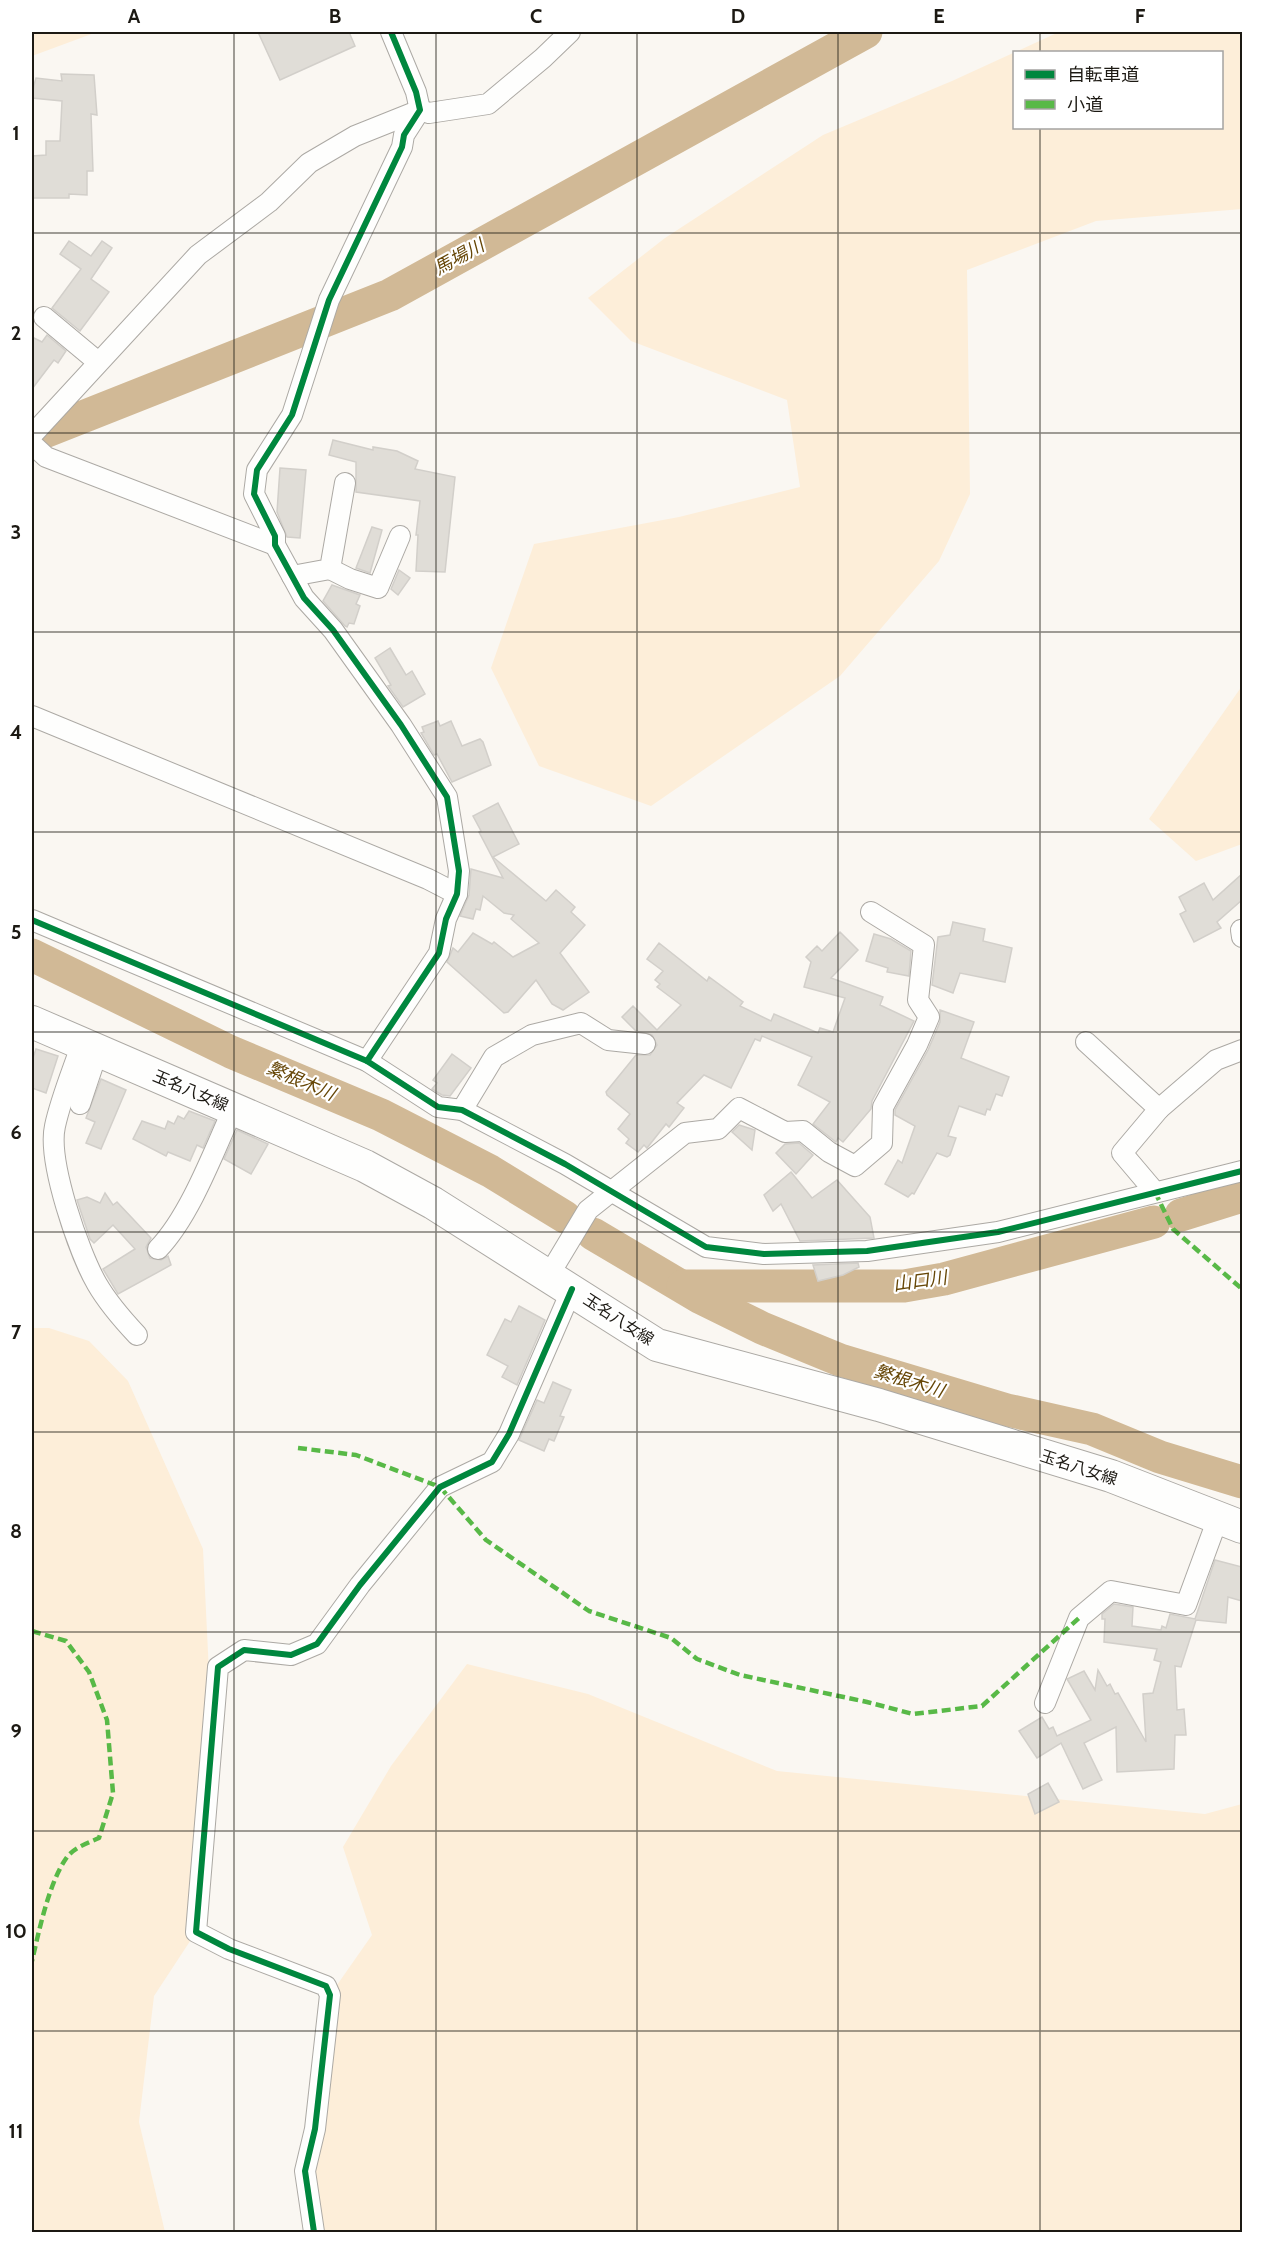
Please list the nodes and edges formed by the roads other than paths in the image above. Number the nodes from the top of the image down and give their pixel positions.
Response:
1 (391, 32) edge
2 (570, 32) edge
3 (420, 110) junction
4 (44, 317) dead end
5 (98, 362) junction
6 (32, 435) edge
7 (32, 444) edge
8 (345, 483) dead end
9 (400, 536) dead end
10 (275, 545) junction
11 (330, 569) junction
12 (292, 576) junction
13 (32, 716) edge
14 (457, 894) junction
15 (871, 912) dead end
16 (32, 920) edge
17 (32, 1022) edge
18 (1086, 1042) dead end
19 (645, 1044) dead end
20 (90, 1046) junction
21 (1242, 1050) edge
22 (367, 1061) junction
23 (80, 1104) dead end
24 (233, 1108) junction
25 (1159, 1109) junction
26 (462, 1110) junction
27 (1242, 1171) edge
28 (611, 1191) junction
29 (1155, 1192) junction
30 (158, 1249) dead end
31 (561, 1282) junction
32 (137, 1335) dead end
33 (1230, 1523) edge
34 (1046, 1703) dead end
35 (314, 2232) edge

1 - 3 street
2 - 3 street
3 - 5 street
3 - 10 street
4 - 5 street
5 - 6 street
7 - 10 street
8 - 11 street
9 - 11 street
10 - 12 street
11 - 12 street
12 - 14 street
13 - 14 street
14 - 22 street
15 - 28 street
16 - 22 street
17 - 20 main road, 玉名八女線
18 - 25 street
19 - 26 street
20 - 23 street
20 - 24 main road, 玉名八女線
20 - 32 street
21 - 25 street
22 - 26 street
24 - 30 street
24 - 31 main road, 玉名八女線
25 - 29 street
26 - 28 street
27 - 29 street
28 - 29 street
28 - 31 street
31 - 33 main road, 玉名八女線
31 - 35 street
33 - 34 street

